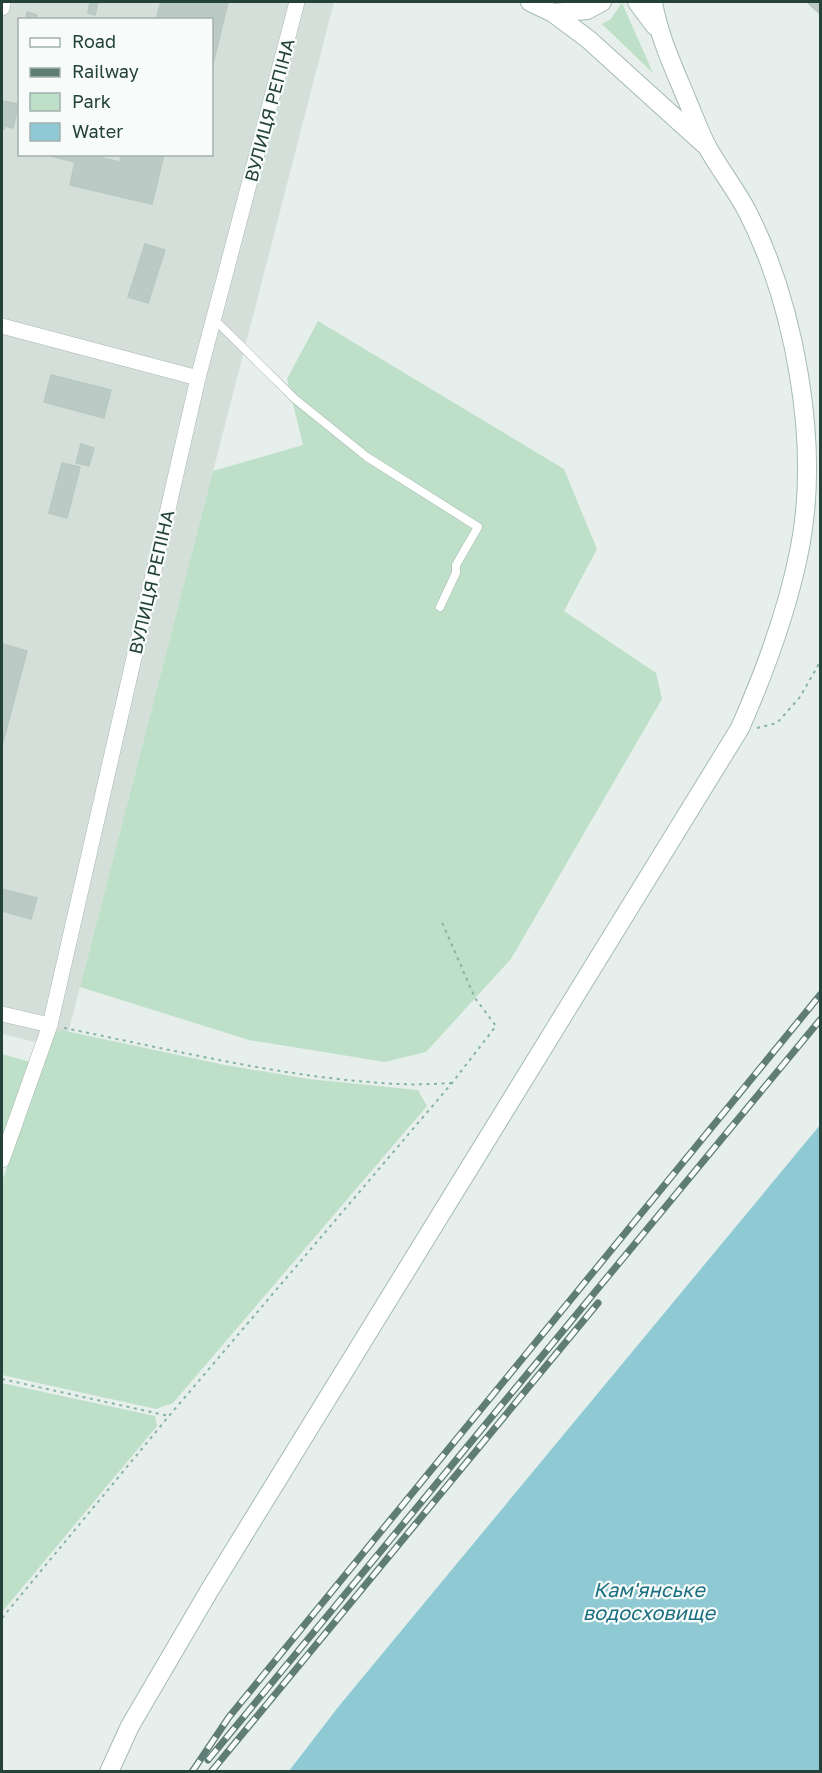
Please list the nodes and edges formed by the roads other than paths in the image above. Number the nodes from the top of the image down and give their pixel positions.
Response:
1 (3, 2) edge
2 (297, 2) edge
3 (530, 2) edge
4 (602, 2) edge
5 (637, 2) edge
6 (653, 2) edge
7 (2, 8) edge
8 (553, 13) junction
9 (658, 30) junction
10 (708, 148) junction
11 (214, 319) junction
12 (2, 326) edge
13 (198, 378) junction
14 (440, 607) dead end
15 (2, 1014) edge
16 (50, 1025) junction
17 (2, 1160) edge
18 (109, 1771) edge

1 - 7 street
2 - 11 street, ВУЛИЦЯ РЕПІНА
3 - 8 main road
4 - 8 main road
5 - 9 main road
6 - 9 main road
8 - 10 main road
9 - 10 main road
10 - 18 main road
11 - 13 street, ВУЛИЦЯ РЕПІНА
11 - 14 lane
12 - 13 street
13 - 16 street, ВУЛИЦЯ РЕПІНА
15 - 16 street
16 - 17 street, ВУЛИЦЯ РЕПІНА

